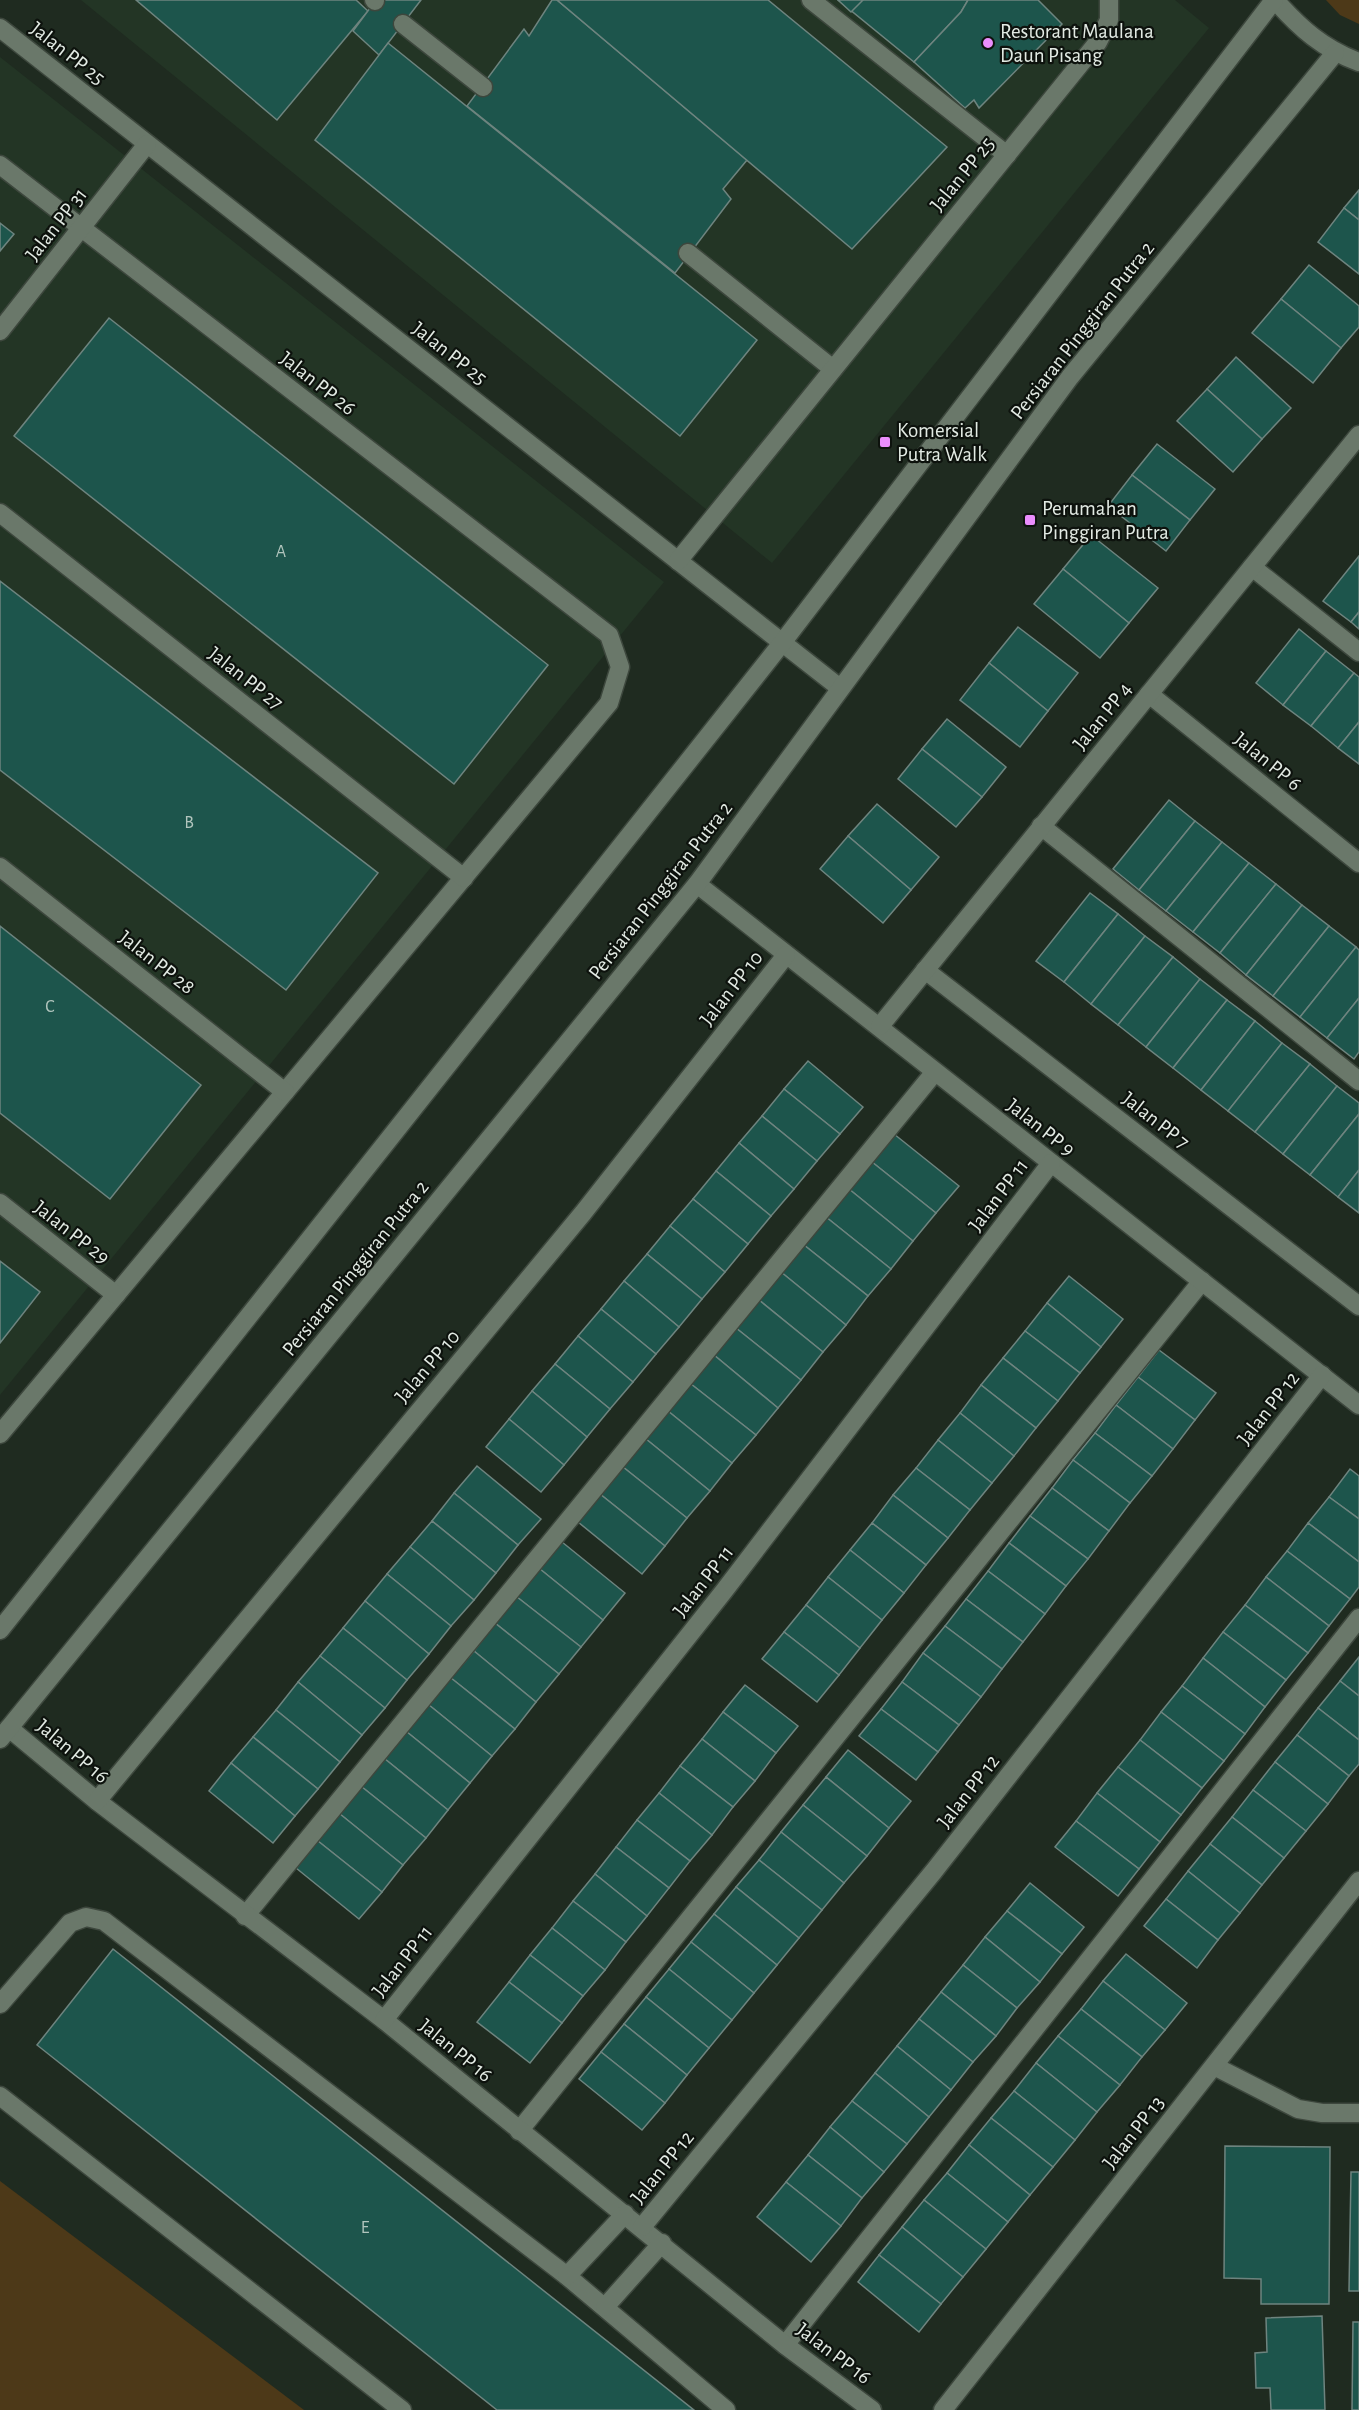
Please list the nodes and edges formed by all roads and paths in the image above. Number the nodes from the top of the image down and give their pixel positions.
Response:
1 (811, 0) edge
2 (1109, 0) edge
3 (1274, 0) edge
4 (403, 24) dead end
5 (0, 28) edge
6 (1335, 53) junction
7 (1359, 62) edge
8 (483, 87) dead end
9 (147, 144) junction
10 (1007, 155) junction
11 (0, 165) edge
12 (81, 228) junction
13 (688, 253) dead end
14 (0, 332) edge
15 (833, 369) junction
16 (1359, 435) edge
17 (0, 513) edge
18 (678, 561) junction
19 (1252, 567) junction
20 (782, 643) junction
21 (1359, 652) edge
22 (840, 688) junction
23 (1149, 694) junction
24 (1041, 826) junction
25 (1359, 863) edge
26 (0, 867) edge
27 (464, 878) junction
28 (697, 884) junction
29 (786, 955) junction
30 (925, 970) junction
31 (880, 1026) junction
32 (934, 1073) junction
33 (1359, 1081) edge
34 (285, 1092) junction
35 (1051, 1163) junction
36 (0, 1203) edge
37 (1202, 1281) junction
38 (116, 1295) junction
39 (1359, 1306) edge
40 (1322, 1375) junction
41 (1359, 1405) edge
42 (0, 1434) edge
43 (1359, 1618) edge
44 (0, 1630) edge
45 (5, 1734) edge
46 (97, 1801) junction
47 (1359, 1881) edge
48 (245, 1916) junction
49 (0, 2004) edge
50 (384, 2020) junction
51 (1214, 2066) junction
52 (0, 2096) edge
53 (1359, 2113) edge
54 (519, 2131) junction
55 (625, 2214) junction
56 (642, 2227) junction
57 (662, 2243) junction
58 (567, 2276) junction
59 (605, 2307) junction
60 (786, 2345) junction
61 (402, 2410) edge
62 (726, 2410) edge
63 (872, 2410) edge
64 (943, 2410) edge

1 - 10 street
2 - 10 street, Jalan PP 25
3 - 6 street
3 - 20 street
4 - 8 street
5 - 9 street, Jalan PP 25
6 - 7 street
6 - 22 street, Persiaran Pinggiran Putra 2
9 - 12 street, Jalan PP 31
9 - 18 street, Jalan PP 25
10 - 15 street, Jalan PP 25
11 - 12 street, Jalan PP 26
12 - 14 street, Jalan PP 31
12 - 27 street, Jalan PP 26
13 - 15 street
15 - 18 street, Jalan PP 25
16 - 19 street, Jalan PP 4
17 - 27 street, Jalan PP 27
18 - 20 street
19 - 21 street
19 - 23 street, Jalan PP 4
20 - 22 street
20 - 44 street
22 - 28 street, Persiaran Pinggiran Putra 2
23 - 24 street, Jalan PP 4
23 - 25 street, Jalan PP 6
24 - 30 street, Jalan PP 4
24 - 33 street
26 - 34 street, Jalan PP 28
27 - 34 street
28 - 29 street, Jalan PP 9
28 - 45 street, Persiaran Pinggiran Putra 2
29 - 31 street, Jalan PP 9
29 - 46 street, Jalan PP 10
30 - 31 street, Jalan PP 4
30 - 39 street, Jalan PP 7
31 - 32 street, Jalan PP 9
32 - 35 street, Jalan PP 9
32 - 48 street
34 - 38 street
35 - 37 street, Jalan PP 9
35 - 50 street, Jalan PP 11
36 - 38 street, Jalan PP 29
37 - 40 street, Jalan PP 9
37 - 54 street
38 - 42 street
40 - 41 street, Jalan PP 9
40 - 56 street, Jalan PP 12
43 - 60 street
45 - 46 street, Jalan PP 16
46 - 48 street, Jalan PP 16
47 - 51 street, Jalan PP 13
48 - 50 street, Jalan PP 16
49 - 58 street
50 - 54 street, Jalan PP 16
51 - 53 street
51 - 64 street, Jalan PP 13
52 - 61 street
54 - 55 street, Jalan PP 16
55 - 56 street, Jalan PP 16
55 - 58 street
56 - 57 street, Jalan PP 16
57 - 59 street
57 - 60 street, Jalan PP 16
58 - 59 street
59 - 62 street
60 - 63 street, Jalan PP 16

